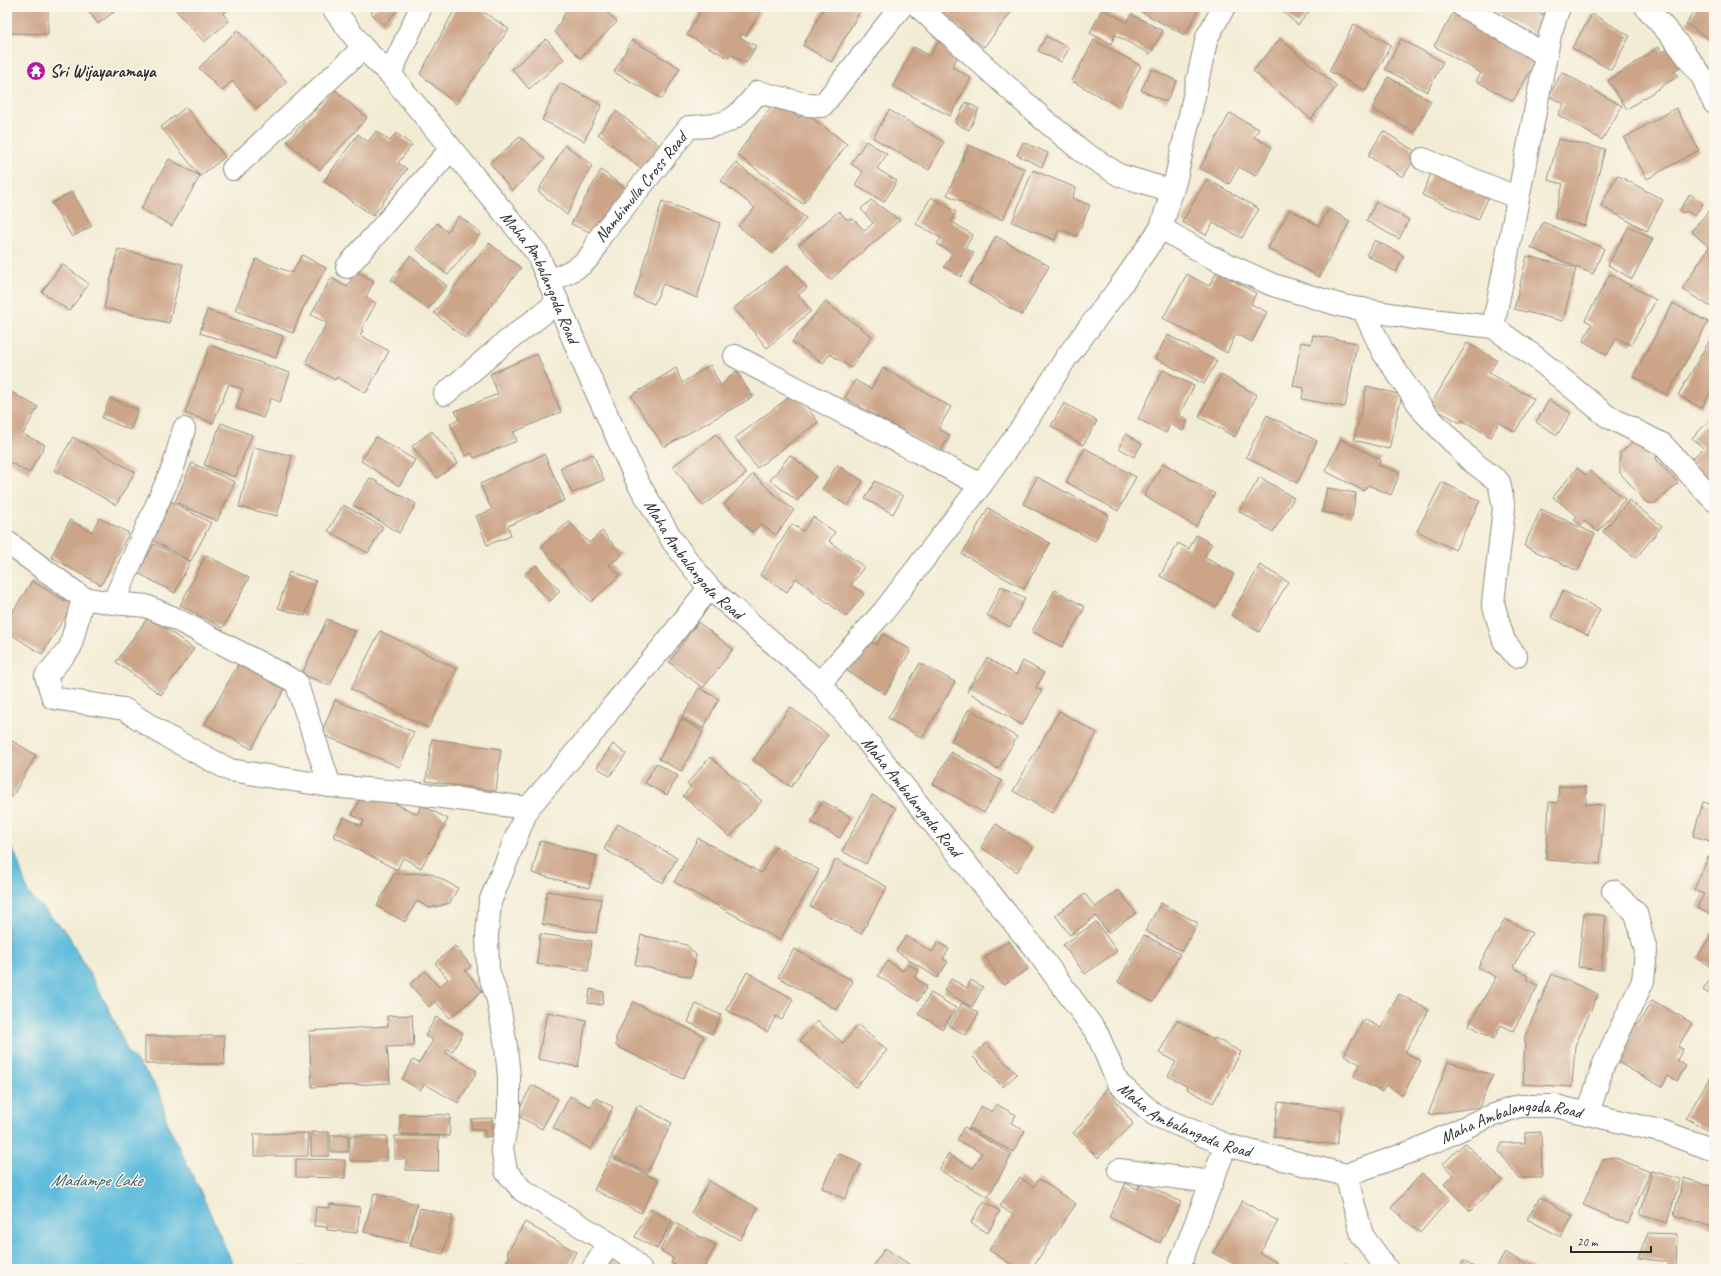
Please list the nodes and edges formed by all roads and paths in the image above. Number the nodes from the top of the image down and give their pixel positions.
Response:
1 (332, 7) edge
2 (421, 7) edge
3 (901, 7) edge
4 (919, 7) edge
5 (1224, 7) edge
6 (1464, 7) edge
7 (1559, 7) edge
8 (1646, 7) edge
9 (363, 48) junction
10 (1546, 55) junction
11 (390, 74) junction
12 (1714, 102) edge
13 (451, 149) junction
14 (1423, 159) dead end
15 (233, 169) dead end
16 (1172, 190) junction
17 (1518, 198) junction
18 (1161, 228) junction
19 (347, 267) dead end
20 (550, 282) junction
21 (558, 302) junction
22 (1363, 309) junction
23 (1493, 327) junction
24 (734, 356) dead end
25 (445, 394) dead end
26 (184, 429) dead end
27 (981, 485) junction
28 (1714, 500) edge
29 (7, 542) edge
30 (709, 588) junction
31 (83, 598) junction
32 (112, 603) junction
33 (1516, 656) dead end
34 (820, 683) junction
35 (330, 786) junction
36 (528, 808) junction
37 (1613, 891) dead end
38 (1588, 1114) junction
39 (1226, 1145) junction
40 (1714, 1150) edge
41 (1119, 1170) dead end
42 (1346, 1176) junction
43 (1212, 1182) junction
44 (609, 1243) junction
45 (592, 1269) edge
46 (640, 1269) edge
47 (1178, 1269) edge
48 (1387, 1269) edge

1 - 9 street, Maha Ambalangoda Road
2 - 11 street
3 - 20 street, Nambimulla Cross Road
4 - 16 street
5 - 16 street
6 - 10 street
7 - 10 street
8 - 12 street
9 - 11 street, Maha Ambalangoda Road
9 - 15 street
10 - 17 street
11 - 13 street, Maha Ambalangoda Road
13 - 19 street
13 - 20 street, Maha Ambalangoda Road
14 - 17 street
16 - 18 street
17 - 23 street
18 - 22 street
18 - 27 street
20 - 21 street, Maha Ambalangoda Road
21 - 25 street
21 - 30 street, Maha Ambalangoda Road
22 - 23 street
22 - 33 street
23 - 28 street
24 - 27 street
26 - 32 street
27 - 34 street
29 - 31 street
30 - 34 street, Maha Ambalangoda Road
30 - 36 street
31 - 32 street
31 - 35 street
32 - 35 street
34 - 39 street, Maha Ambalangoda Road
35 - 36 street
36 - 44 street
37 - 38 street
38 - 40 street, Maha Ambalangoda Road
38 - 42 street, Maha Ambalangoda Road
39 - 42 street, Maha Ambalangoda Road
39 - 43 street
41 - 43 street
42 - 48 street
43 - 47 street
44 - 45 street
44 - 46 street

